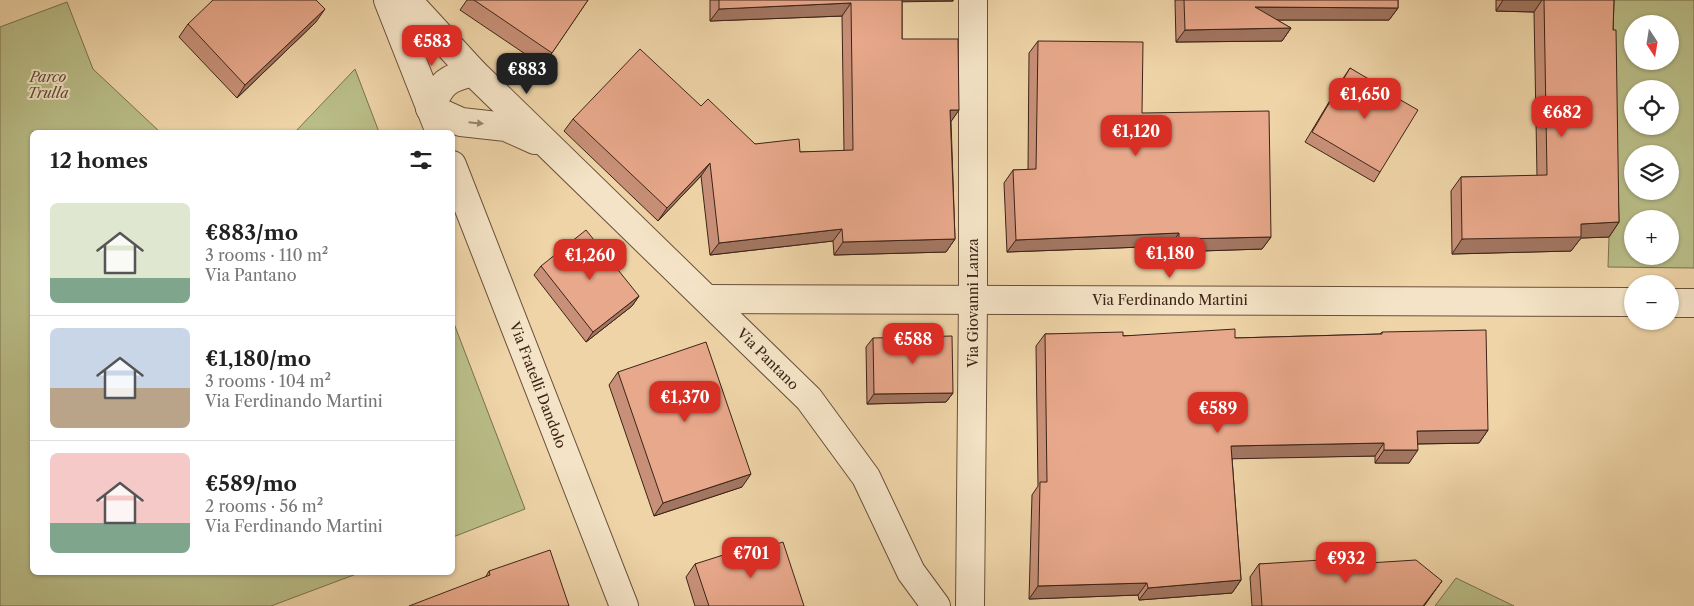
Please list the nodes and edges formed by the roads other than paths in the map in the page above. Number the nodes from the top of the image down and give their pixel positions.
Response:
1 (388, 0) edge
2 (407, 0) edge
3 (973, 0) edge
4 (473, 72) junction
5 (435, 120) edge
6 (552, 148) junction
7 (455, 173) edge
8 (707, 298) junction
9 (973, 299) junction
10 (1624, 302) edge
11 (1679, 302) edge
12 (1694, 303) edge
13 (624, 606) edge
14 (936, 606) edge
15 (970, 606) edge

1 - 5 street
2 - 4 street, Via Pantano
3 - 9 street, Via Giovanni Lanza
4 - 5 street
4 - 6 street, Via Pantano
5 -> 6 street, Via Pantano
6 - 8 street, Via Pantano
7 - 13 street, Via Fratelli Dandolo
8 - 9 street, Via Ferdinando Martini
8 - 14 street, Via Pantano
9 - 10 street, Via Ferdinando Martini
9 - 15 street, Via Giovanni Lanza
11 - 12 street

